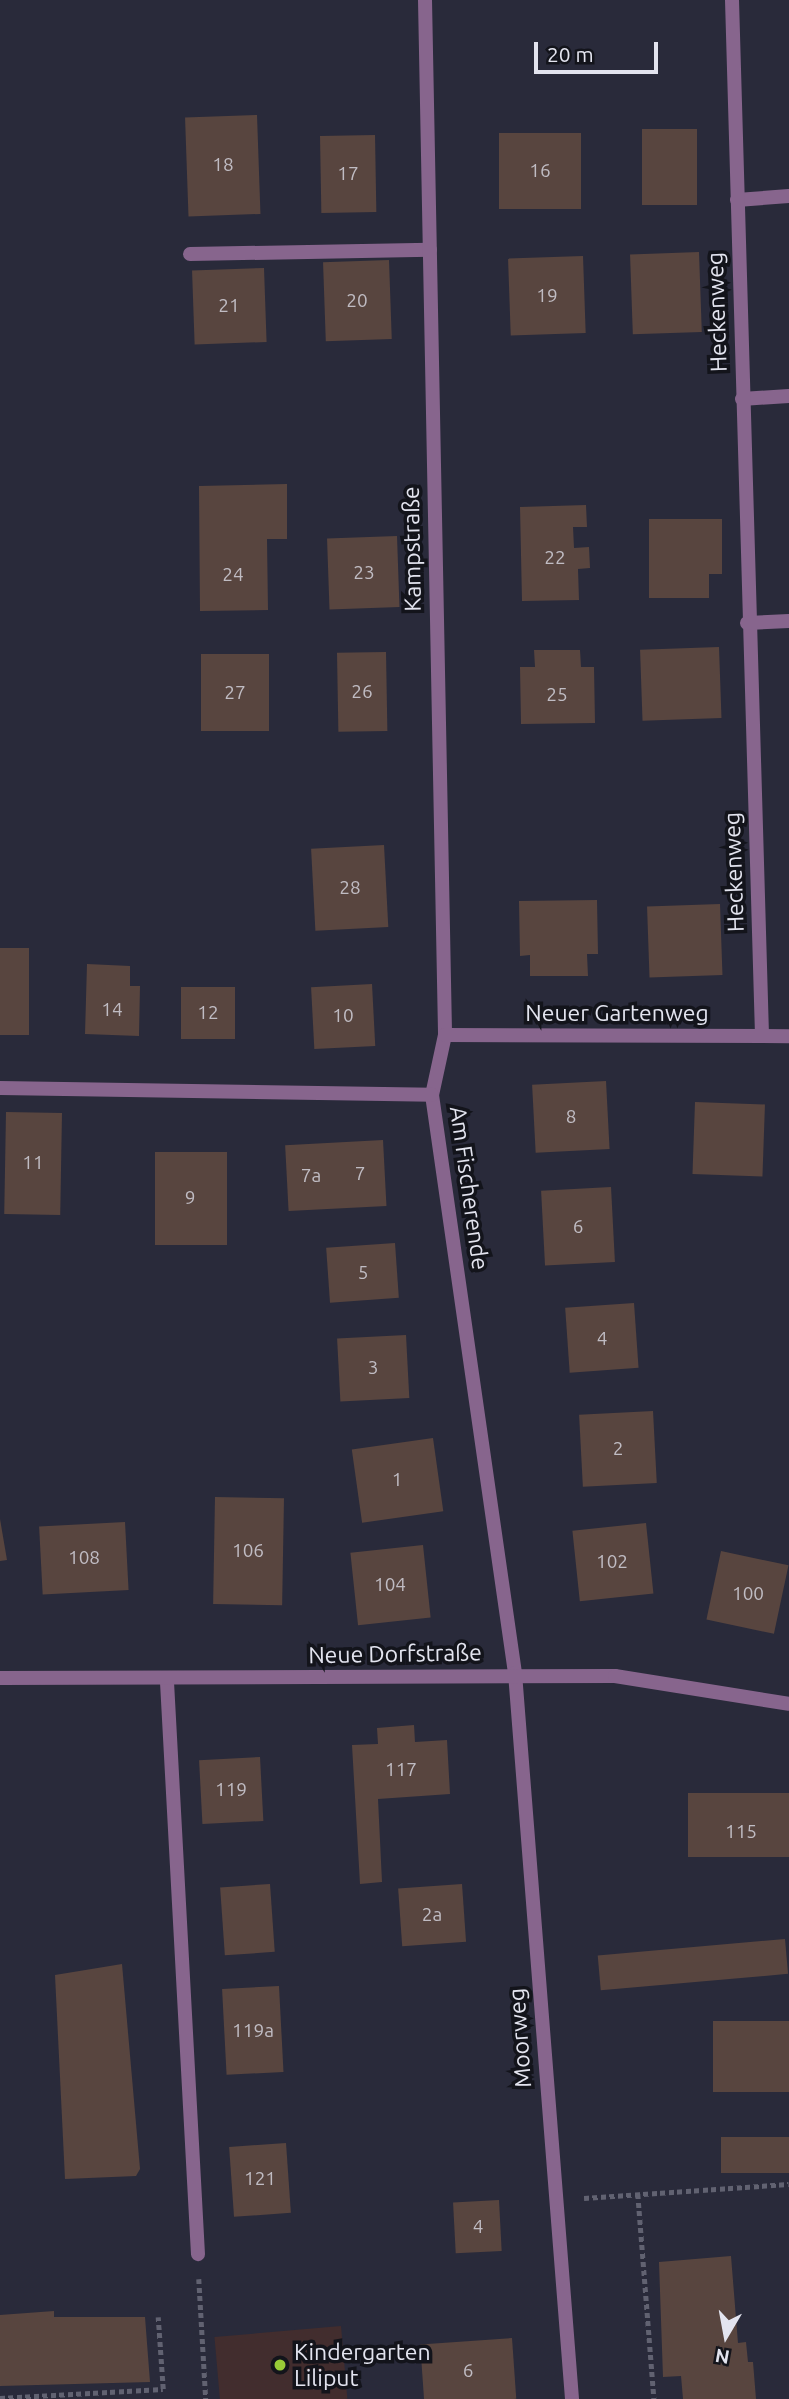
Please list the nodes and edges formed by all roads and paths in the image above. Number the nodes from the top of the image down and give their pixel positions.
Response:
1 (425, 0) edge
2 (732, 0) edge
3 (789, 196) edge
4 (737, 200) junction
5 (430, 250) junction
6 (190, 254) dead end
7 (789, 396) edge
8 (742, 399) junction
9 (789, 621) edge
10 (747, 623) junction
11 (445, 1035) junction
12 (789, 1035) edge
13 (762, 1036) junction
14 (0, 1088) edge
15 (432, 1095) junction
16 (515, 1674) junction
17 (0, 1678) edge
18 (167, 1682) junction
19 (789, 1704) edge
20 (789, 2184) edge
21 (638, 2194) junction
22 (556, 2200) junction
23 (198, 2254) joint
24 (158, 2317) dead end
25 (0, 2398) edge
26 (206, 2399) edge
27 (572, 2399) edge
28 (654, 2399) edge

1 - 5 street, Kampstraße
2 - 4 street, Heckenweg
3 - 4 street
4 - 8 street, Heckenweg
5 - 6 street
5 - 11 street, Kampstraße
7 - 8 street
8 - 10 street, Heckenweg
9 - 10 street
10 - 13 street, Heckenweg
11 - 13 street, Neuer Gartenweg
11 - 15 street, Kampstraße
12 - 13 street, Neuer Gartenweg
14 - 15 street, Am Fischerende
15 - 16 street, Am Fischerende
16 - 18 street, Neue Dorfstraße
16 - 19 street, Neue Dorfstraße
16 - 22 street, Moorweg
17 - 18 street, Neue Dorfstraße
18 - 23 street
20 - 21 path
21 - 22 path
21 - 28 path
22 - 27 street, Moorweg
23 - 26 path
24 - 25 path

